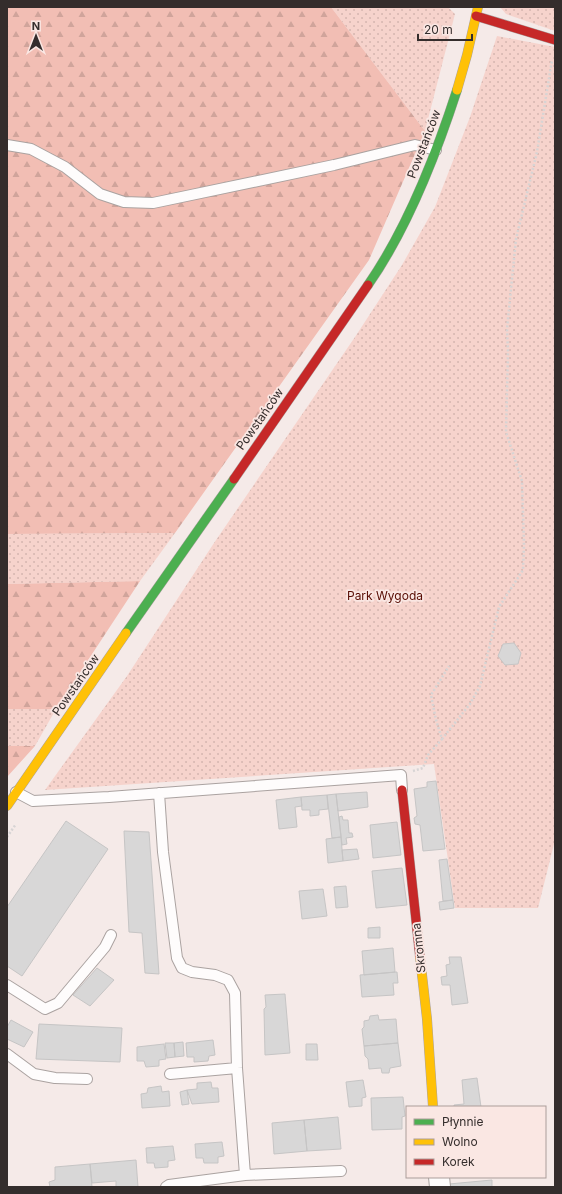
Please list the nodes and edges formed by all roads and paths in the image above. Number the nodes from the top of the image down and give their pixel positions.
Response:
1 (477, 11) edge
2 (555, 40) edge
3 (7, 145) edge
4 (436, 150) junction
5 (448, 666) dead end
6 (442, 739) junction
7 (401, 775) junction
8 (402, 790) joint
9 (16, 792) junction
10 (159, 794) junction
11 (7, 806) edge
12 (111, 935) dead end
13 (7, 985) edge
14 (7, 1054) edge
15 (237, 1068) junction
16 (170, 1074) dead end
17 (87, 1079) dead end
18 (433, 1106) edge
19 (341, 1171) dead end
20 (245, 1175) junction
21 (166, 1187) edge

1 - 2 street
1 - 4 street, Powstańców
2 - 6 path
3 - 4 lane
4 - 9 street, Powstańców
5 - 6 path
6 - 7 path
7 - 8 lane
7 - 10 lane
8 - 18 street, Skromna
9 - 10 lane
9 - 11 street, Powstańców
10 - 15 lane
12 - 13 lane
14 - 17 lane
15 - 16 lane
15 - 20 lane
19 - 20 lane
20 - 21 lane

